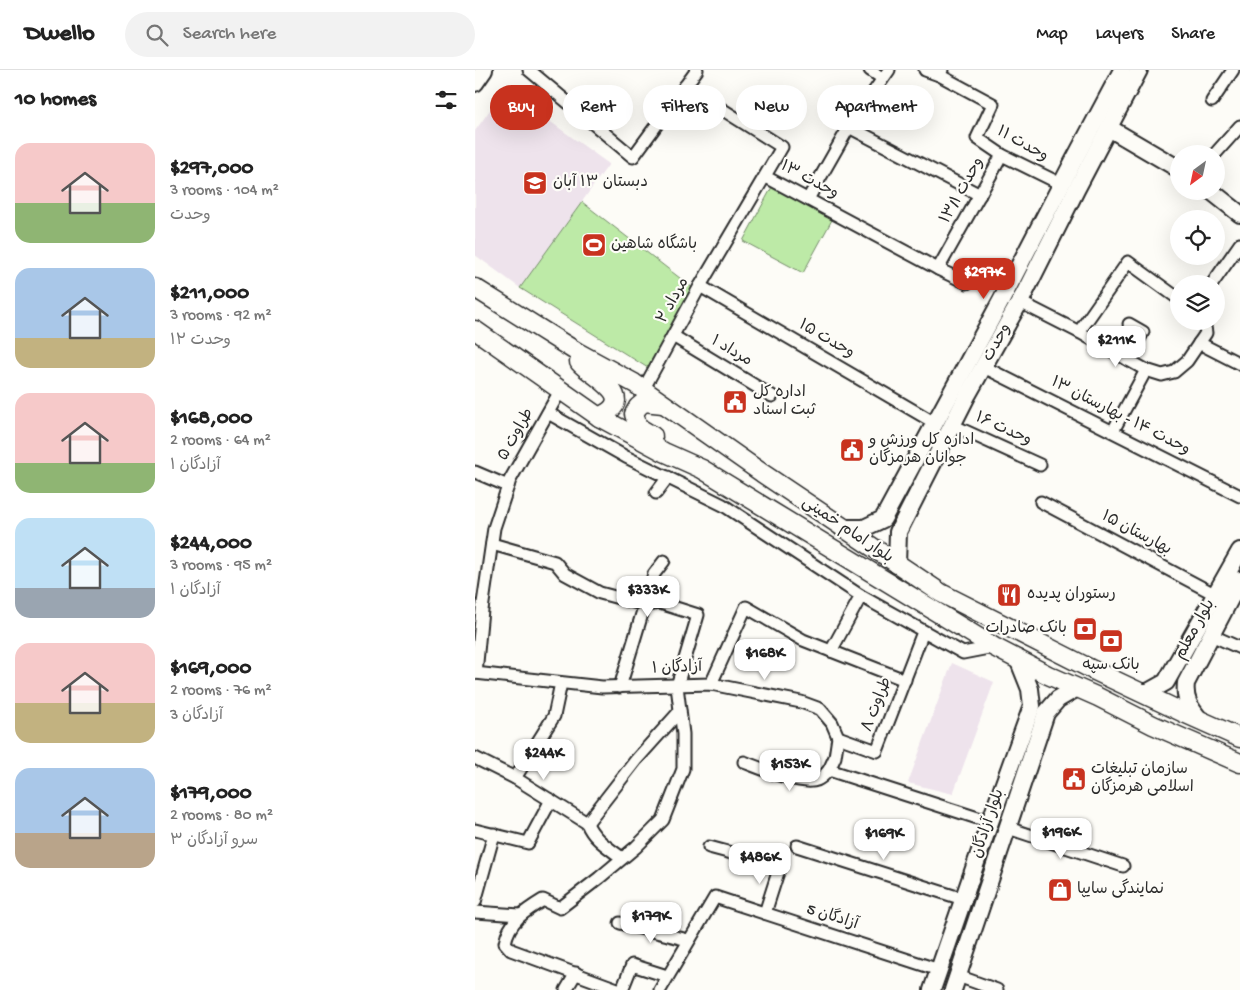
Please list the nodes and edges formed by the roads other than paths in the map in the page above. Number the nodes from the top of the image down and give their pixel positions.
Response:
1 (484, 70) edge
2 (529, 70) edge
3 (697, 70) edge
4 (870, 70) edge
5 (925, 70) edge
6 (1122, 70) edge
7 (1139, 70) edge
8 (1233, 70) edge
9 (941, 73) edge
10 (885, 74) edge
11 (475, 83) edge
12 (686, 85) edge
13 (878, 85) edge
14 (1115, 101) junction
15 (1212, 101) dead end
16 (726, 112) edge
17 (1240, 126) edge
18 (1109, 128) junction
19 (653, 130) edge
20 (847, 130) edge
21 (855, 130) edge
22 (1223, 145) edge
23 (1002, 155) junction
24 (1170, 163) edge
25 (766, 177) junction
26 (1061, 184) junction
27 (980, 195) junction
28 (808, 200) junction
29 (1222, 200) edge
30 (1240, 214) edge
31 (1240, 244) edge
32 (938, 269) junction
33 (1218, 275) edge
34 (967, 283) dead end
35 (700, 286) junction
36 (475, 288) edge
37 (1170, 292) edge
38 (1020, 302) junction
39 (1129, 324) dead end
40 (475, 330) edge
41 (1206, 330) edge
42 (1079, 332) junction
43 (673, 336) junction
44 (1199, 343) junction
45 (577, 352) junction
46 (1129, 360) junction
47 (1240, 364) edge
48 (984, 367) junction
49 (1146, 370) junction
50 (643, 390) junction
51 (561, 391) junction
52 (772, 396) dead end
53 (663, 404) junction
54 (548, 412) junction
55 (599, 416) junction
56 (943, 424) junction
57 (1113, 432) junction
58 (1040, 465) dead end
59 (702, 469) junction
60 (475, 472) edge
61 (668, 477) junction
62 (719, 480) junction
63 (508, 486) junction
64 (656, 493) dead end
65 (1240, 496) edge
66 (1041, 502) dead end
67 (723, 505) junction
68 (883, 519) junction
69 (842, 528) junction
70 (898, 532) junction
71 (492, 544) junction
72 (1240, 551) edge
73 (664, 561) dead end
74 (897, 565) junction
75 (1240, 580) edge
76 (861, 596) junction
77 (1222, 598) junction
78 (645, 605) junction
79 (923, 632) junction
80 (1211, 635) junction
81 (994, 647) junction
82 (1240, 648) edge
83 (831, 651) junction
84 (1018, 659) junction
85 (476, 673) edge
86 (905, 680) junction
87 (561, 683) junction
88 (711, 684) junction
89 (620, 686) junction
90 (677, 686) junction
91 (1077, 688) junction
92 (1139, 692) junction
93 (680, 711) junction
94 (1200, 720) junction
95 (838, 737) junction
96 (1240, 738) edge
97 (475, 758) edge
98 (744, 762) dead end
99 (1240, 762) edge
100 (829, 770) junction
101 (515, 778) junction
102 (551, 800) junction
103 (990, 822) junction
104 (587, 823) junction
105 (1008, 828) junction
106 (475, 830) edge
107 (494, 834) junction
108 (797, 846) dead end
109 (709, 847) dead end
110 (622, 858) junction
111 (1123, 866) dead end
112 (963, 899) junction
113 (475, 902) edge
114 (475, 912) edge
115 (765, 913) junction
116 (520, 915) junction
117 (620, 923) dead end
118 (688, 940) junction
119 (939, 970) junction
120 (576, 973) junction
121 (667, 976) junction
122 (955, 983) edge
123 (566, 990) edge
124 (621, 990) edge
125 (660, 990) edge
126 (932, 990) edge
127 (997, 990) edge

1 - 11 street
2 - 19 street
3 - 12 street
4 - 10 street
5 - 9 street
6 - 14 street, وحدت
7 - 14 street, وحدت
8 - 15 street
9 - 23 street, وحدت ۱۱
10 - 13 street
14 - 18 street, وحدت
14 - 26 street, وحدت
16 - 25 street, وحدت ۱۳
17 - 22 street
18 - 24 street
18 - 38 street, وحدت
20 - 28 street
21 - 27 street
23 - 26 street, وحدت ۱۱
23 - 27 street, وحدت ۱۳/۱
25 - 28 street, وحدت ۱۳
25 - 35 street, مرداد ۲
26 - 56 street, وحدت
27 - 32 street, وحدت ۱۳/۱
28 - 32 street, وحدت ۱۳
29 - 30 street
31 - 33 street
32 - 34 street, وحدت ۱۳
35 - 43 street, مرداد ۲
35 - 56 street, وحدت ۱۵
36 - 45 main road, بلوار امام خمینی
37 - 42 street
38 - 42 street
38 - 48 street, وحدت
39 - 46 street
40 - 51 main road, بلوار امام خمینی
41 - 44 street
42 - 46 street
43 - 50 street, مرداد ۲
43 - 52 street, مرداد ۱
44 - 47 street
44 - 49 street
45 - 50 main road, بلوار امام خمینی
45 - 55 main road
46 - 49 street
48 - 56 street, وحدت
48 - 57 street, وحدت ۱۴ - بهارستان ۱۳
49 - 57 street
50 - 53 main road, بلوار امام خمینی
51 - 54 street, طراوت ۵
51 - 55 main road, بلوار امام خمینی
53 - 59 main road
53 - 69 main road, بلوار امام خمینی
54 - 61 street
54 - 63 street, طراوت ۵
55 - 59 main road, بلوار امام خمینی
56 - 58 street, وحدت ۱۶
56 - 68 street, وحدت
56 - 70 street, وحدت
57 - 65 street, وحدت ۱۴ - بهارستان ۱۳
59 - 62 main road, بلوار امام خمینی
60 - 63 street
61 - 64 street
61 - 67 street
62 - 67 street
62 - 81 main road, بلوار امام خمینی
63 - 71 street, طراوت ۵
66 - 77 street, بهارستان ۱۵
67 - 76 street
68 - 69 street
68 - 70 street
69 - 74 main road, بلوار امام خمینی
70 - 74 street, وحدت
71 - 78 street
71 - 85 street, طراوت ۵
72 - 77 street, بلوار معلم
73 - 78 street
74 - 92 main road, بلوار امام خمینی
75 - 77 street, بلوار معلم
76 - 79 street
76 - 83 street
77 - 80 street, بلوار معلم
77 - 92 street, بلوار معلم
78 - 89 street
78 - 90 street
79 - 81 street
79 - 86 street, طراوت ۸
80 - 82 street
80 - 94 street, بلوار معلم
81 - 84 main road, بلوار امام خمینی
83 - 86 street
83 - 88 street
84 - 91 main road, بلوار امام خمینی
84 - 103 street, بلوار آزادگان
85 - 87 street, آزادگان ۱
86 - 95 street, طراوت ۸
87 - 89 street, آزادگان ۱
87 - 101 street
88 - 90 street, آزادگان ۱
88 - 95 street, آزادگان ۱
89 - 90 street, آزادگان ۱
90 - 93 street
91 - 99 main road, بلوار امام خمینی
91 - 105 street, بلوار آزادگان
92 - 94 main road, بلوار امام خمینی
93 - 104 street
93 - 110 street
94 - 96 main road, بلوار امام خمینی
95 - 100 street
97 - 101 street
98 - 100 street
100 - 103 street
101 - 102 street
102 - 104 street
102 - 107 street
103 - 105 street
103 - 112 street, بلوار آزادگان
104 - 110 street
105 - 111 street
105 - 122 street, بلوار آزادگان
106 - 107 street
107 - 113 street
108 - 112 street
109 - 115 street
110 - 116 street
112 - 119 street, بلوار آزادگان
114 - 116 street
115 - 118 street, آزادگان 5
115 - 119 street, آزادگان 5
116 - 120 street
117 - 118 street
118 - 121 street
119 - 122 street
119 - 126 street, بلوار آزادگان
120 - 123 street
120 - 124 street
121 - 124 street
121 - 125 street
122 - 127 street

